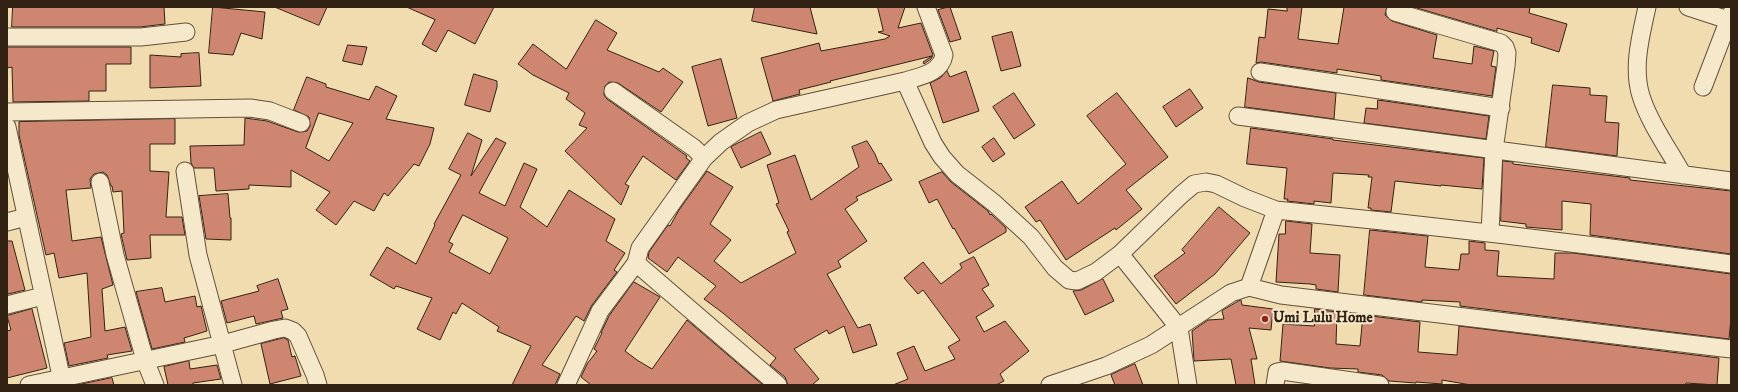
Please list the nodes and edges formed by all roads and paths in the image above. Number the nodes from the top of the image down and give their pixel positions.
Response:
1 (926, 7) edge
2 (1647, 7) edge
3 (1688, 7) edge
4 (1395, 12) dead end
5 (1729, 17) edge
6 (186, 32) dead end
7 (7, 37) edge
8 (1260, 72) dead end
9 (905, 81) junction
10 (1703, 87) dead end
11 (613, 91) dead end
12 (1501, 108) junction
13 (7, 112) edge
14 (1238, 116) dead end
15 (301, 123) dead end
16 (8, 139) edge
17 (1494, 150) junction
18 (704, 158) junction
19 (185, 171) dead end
20 (1683, 175) junction
21 (1731, 181) edge
22 (100, 182) dead end
23 (1276, 210) junction
24 (26, 217) junction
25 (7, 222) edge
26 (1490, 233) junction
27 (1120, 254) junction
28 (636, 263) junction
29 (1731, 264) edge
30 (1249, 287) junction
31 (43, 296) junction
32 (7, 305) edge
33 (1179, 328) junction
34 (223, 344) junction
35 (1731, 349) edge
36 (145, 360) junction
37 (62, 381) edge
38 (29, 385) edge
39 (155, 385) edge
40 (233, 385) edge
41 (318, 385) edge
42 (566, 385) edge
43 (778, 385) edge
44 (1050, 385) edge
45 (1188, 385) edge
46 (1275, 385) edge
47 (1380, 385) edge

1 - 9 street
2 - 20 street
3 - 5 street
4 - 12 street
5 - 10 street
6 - 7 street
8 - 12 street
9 - 18 street
9 - 27 street
11 - 18 street
12 - 17 street
13 - 15 street
14 - 17 street
16 - 24 street
17 - 20 street
17 - 26 street
18 - 28 street
19 - 34 street
20 - 21 street
22 - 36 street
23 - 26 street
23 - 27 street
23 - 30 street
24 - 25 street
24 - 31 street
26 - 29 street
27 - 33 street
28 - 42 street
28 - 43 street
30 - 33 street
30 - 35 street
31 - 32 street
31 - 37 street
33 - 44 street
33 - 45 street
34 - 36 street
34 - 40 street
34 - 41 street
36 - 37 street
36 - 39 street
37 - 38 street
46 - 47 street

